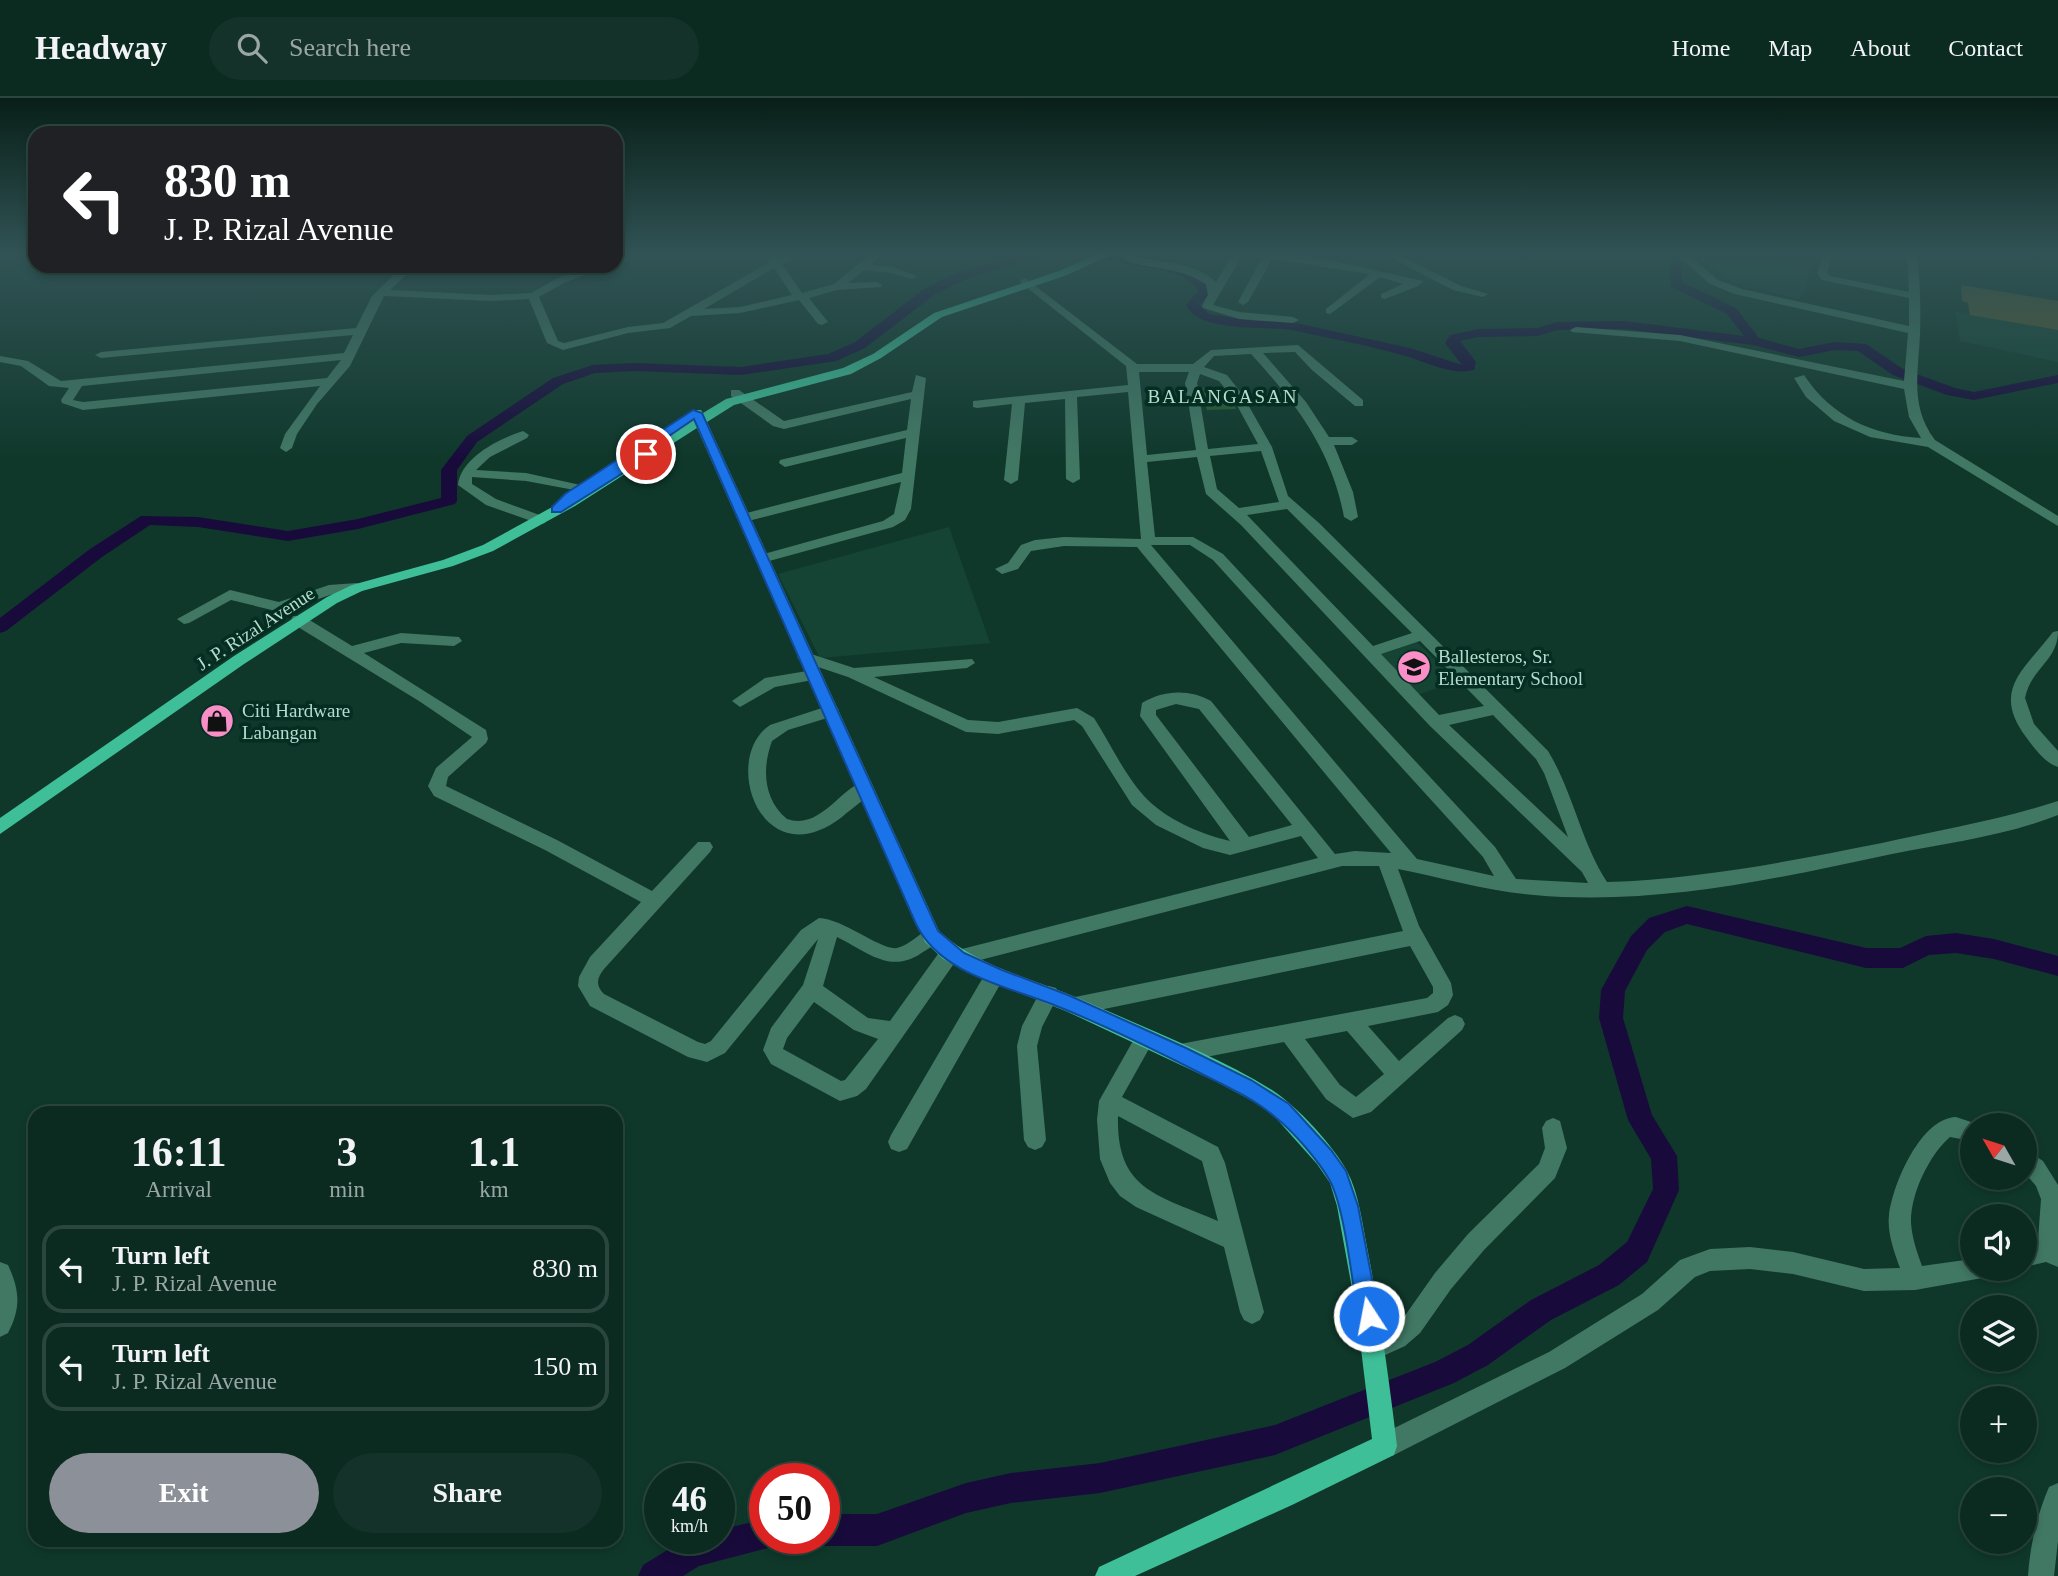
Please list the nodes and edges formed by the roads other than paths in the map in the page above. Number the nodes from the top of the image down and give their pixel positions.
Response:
1 (365, 322) edge
2 (545, 322) edge
3 (672, 322) edge
4 (925, 322) edge
5 (1077, 322) edge
6 (1873, 322) edge
7 (1914, 322) edge
8 (1576, 330) dead end
9 (360, 331) junction
10 (1914, 331) junction
11 (1253, 349) junction
12 (101, 355) dead end
13 (349, 356) junction
14 (0, 359) edge
15 (1134, 368) junction
16 (1196, 368) junction
17 (920, 378) dead end
18 (1800, 378) dead end
19 (332, 381) junction
20 (78, 384) junction
21 (1909, 384) junction
22 (1135, 388) junction
23 (1071, 393) junction
24 (918, 394) junction
25 (738, 395) junction
26 (1018, 399) junction
27 (1359, 403) dead end
28 (977, 404) dead end
29 (698, 416) junction
30 (915, 432) junction
31 (523, 435) dead end
32 (1326, 441) junction
33 (1352, 441) dead end
34 (1931, 443) junction
35 (1266, 447) junction
36 (286, 448) dead end
37 (1202, 452) junction
38 (1141, 459) junction
39 (785, 463) dead end
40 (466, 473) junction
41 (907, 476) junction
42 (1011, 480) dead end
43 (1073, 480) dead end
44 (580, 489) junction
45 (1287, 505) junction
46 (557, 509) junction
47 (1235, 513) junction
48 (1351, 517) dead end
49 (744, 518) junction
50 (540, 520) junction
51 (2058, 522) edge
52 (1144, 541) junction
53 (762, 559) junction
54 (1002, 569) dead end
55 (357, 588) junction
56 (184, 619) dead end
57 (298, 620) junction
58 (1421, 635) junction
59 (2058, 636) edge
60 (454, 641) dead end
61 (349, 653) junction
62 (1369, 653) junction
63 (805, 657) junction
64 (967, 663) dead end
65 (853, 673) junction
66 (813, 675) junction
67 (740, 701) dead end
68 (1496, 709) junction
69 (831, 711) junction
70 (1436, 722) junction
71 (2058, 761) edge
72 (865, 788) junction
73 (2058, 808) edge
74 (0, 827) edge
75 (1304, 828) junction
76 (1245, 845) junction
77 (705, 848) dead end
78 (1386, 858) junction
79 (1331, 861) junction
80 (1411, 864) junction
81 (1588, 867) junction
82 (1510, 885) junction
83 (1602, 889) junction
84 (655, 901) junction
85 (831, 926) junction
86 (932, 936) junction
87 (1415, 937) junction
88 (954, 955) junction
89 (995, 975) junction
90 (812, 989) junction
91 (1049, 995) junction
92 (1075, 1006) junction
93 (1351, 1021) junction
94 (1455, 1024) dead end
95 (894, 1030) junction
96 (1288, 1032) junction
97 (1145, 1038) junction
98 (1180, 1054) junction
99 (1398, 1075) junction
100 (1109, 1101) junction
101 (1960, 1126) edge
102 (1553, 1128) dead end
103 (1035, 1140) dead end
104 (899, 1142) dead end
105 (2037, 1168) edge
106 (1234, 1240) junction
107 (2053, 1253) edge
108 (1960, 1272) edge
109 (0, 1273) edge
110 (1915, 1279) junction
111 (1252, 1312) dead end
112 (0, 1325) edge
113 (1372, 1349) junction
114 (1385, 1446) junction
115 (2058, 1496) edge
116 (1108, 1576) edge
117 (2041, 1576) edge

1 - 9 street
2 - 3 street
4 - 25 main road, J. P. Rizal Avenue
5 - 15 street
6 - 10 street
7 - 10 street
8 - 21 street
9 - 12 street
9 - 13 street
10 - 21 street
11 - 16 street
11 - 27 street
11 - 32 street
13 - 19 street
13 - 20 street
14 - 20 street
15 - 16 street
15 - 22 street
16 - 35 street
16 - 37 street
17 - 24 street
18 - 34 street
19 - 20 street
19 - 36 street
21 - 34 street
22 - 23 street
22 - 38 street
23 - 26 street
23 - 43 street
24 - 25 street
24 - 30 street
25 - 29 main road, J. P. Rizal Avenue
26 - 28 street
26 - 42 street
29 - 44 main road, J. P. Rizal Avenue
29 - 46 main road, J. P. Rizal Avenue
29 - 49 main road
30 - 39 street
30 - 41 street
31 - 40 street
32 - 33 street
32 - 48 street
34 - 51 street
35 - 37 street
35 - 45 street
37 - 38 street
37 - 47 street
38 - 52 street
40 - 44 street
40 - 50 street
41 - 49 street
41 - 53 street
44 - 46 main road, J. P. Rizal Avenue
45 - 47 street
45 - 58 street
46 - 50 main road, J. P. Rizal Avenue
47 - 62 street
49 - 53 main road
50 - 55 main road, J. P. Rizal Avenue
52 - 54 street
52 - 80 street
52 - 82 street
53 - 63 main road
55 - 56 street
55 - 57 main road, J. P. Rizal Avenue
57 - 61 street
57 - 74 main road, J. P. Rizal Avenue
58 - 62 street
58 - 68 street
59 - 71 street
60 - 61 street
61 - 84 street
62 - 70 street
63 - 65 street
63 - 66 main road
64 - 65 street
65 - 76 street
66 - 67 street
66 - 69 main road
68 - 70 street
68 - 81 street
69 - 72 main road
69 - 72 street
70 - 81 street
72 - 86 main road
73 - 83 street
75 - 76 street
75 - 76 street
75 - 79 street
77 - 84 street
78 - 79 street
78 - 80 street
78 - 87 street
79 - 88 street
80 - 82 street
81 - 83 street
82 - 83 street
84 - 85 street
85 - 86 street
85 - 90 street
86 - 88 main road
87 - 92 street
87 - 93 street
88 - 89 main road
88 - 95 street
89 - 91 main road
89 - 104 street
90 - 95 street
90 - 95 street
91 - 92 main road
91 - 103 street
92 - 97 main road
93 - 96 street
93 - 99 street
94 - 99 street
96 - 98 street
96 - 99 street
97 - 98 main road
97 - 100 street
98 - 113 main road
100 - 106 street
100 - 106 street
101 - 110 street
102 - 113 street
105 - 107 street
106 - 111 street
108 - 110 street
109 - 112 street
110 - 114 street
113 - 114 main road
114 - 116 main road
115 - 117 street

